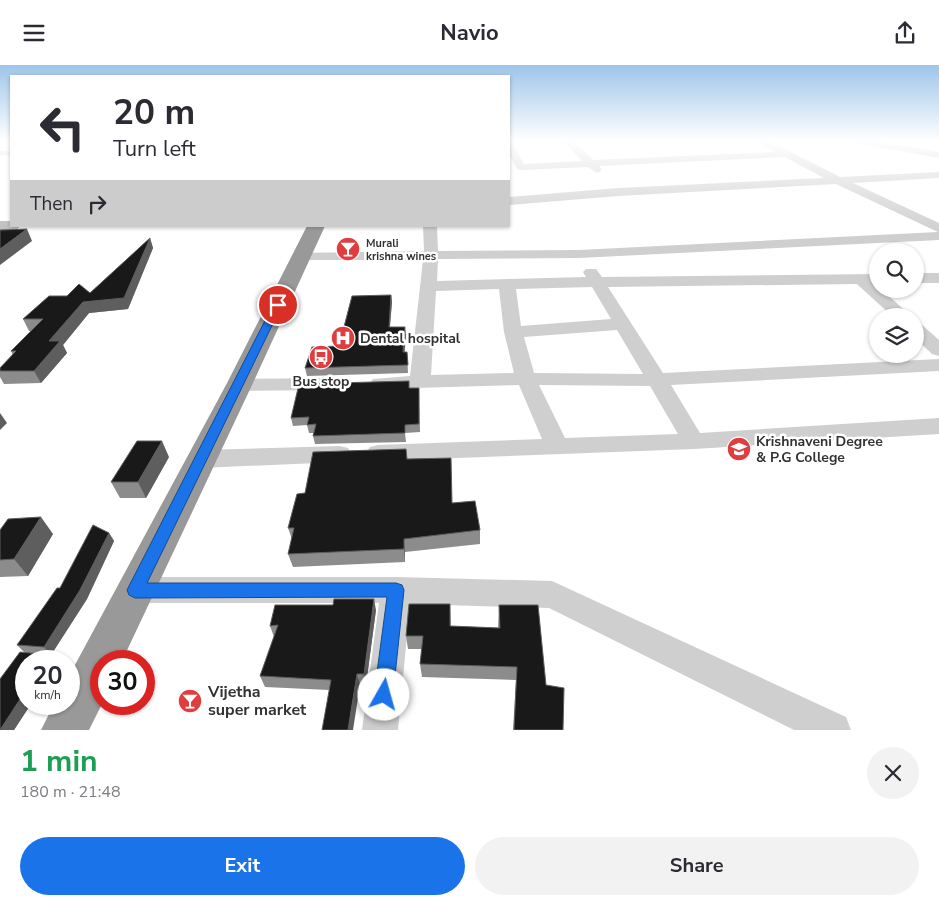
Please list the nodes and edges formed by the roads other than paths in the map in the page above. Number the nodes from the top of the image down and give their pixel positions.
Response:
1 (598, 171) edge
2 (819, 171) edge
3 (939, 175) edge
4 (837, 180) junction
5 (618, 192) junction
6 (510, 201) edge
7 (316, 227) edge
8 (430, 227) edge
9 (939, 228) edge
10 (939, 236) edge
11 (579, 253) junction
12 (301, 256) junction
13 (431, 256) junction
14 (924, 278) edge
15 (939, 278) edge
16 (869, 279) edge
17 (598, 282) junction
18 (507, 284) junction
19 (429, 286) junction
20 (886, 298) edge
21 (895, 308) edge
22 (623, 324) junction
23 (514, 332) junction
24 (924, 336) edge
25 (939, 350) edge
26 (939, 365) edge
27 (526, 379) junction
28 (655, 380) junction
29 (420, 383) junction
30 (239, 385) junction
31 (939, 426) edge
32 (694, 441) junction
33 (558, 447) junction
34 (200, 459) junction
35 (135, 590) junction
36 (396, 590) junction
37 (821, 727) edge
38 (65, 730) edge
39 (380, 730) edge

1 - 5 street
2 - 4 street
3 - 4 street
4 - 5 street
4 - 9 street
5 - 6 street
7 - 12 highway
8 - 13 street
10 - 11 street
11 - 13 street
11 - 17 street
12 - 13 street
12 - 30 highway
13 - 19 street
14 - 15 street
16 - 17 street
17 - 18 street
17 - 22 street
18 - 19 street
18 - 23 street
19 - 29 street
20 - 21 street
22 - 23 street
22 - 28 street
23 - 27 street
24 - 25 street
26 - 28 street
27 - 28 street
27 - 29 street
27 - 33 street
28 - 32 street
29 - 30 street
30 - 34 highway
31 - 32 street
32 - 33 street
33 - 34 street
34 - 35 highway
35 - 36 street
35 - 38 highway
36 - 37 street
36 - 39 street

